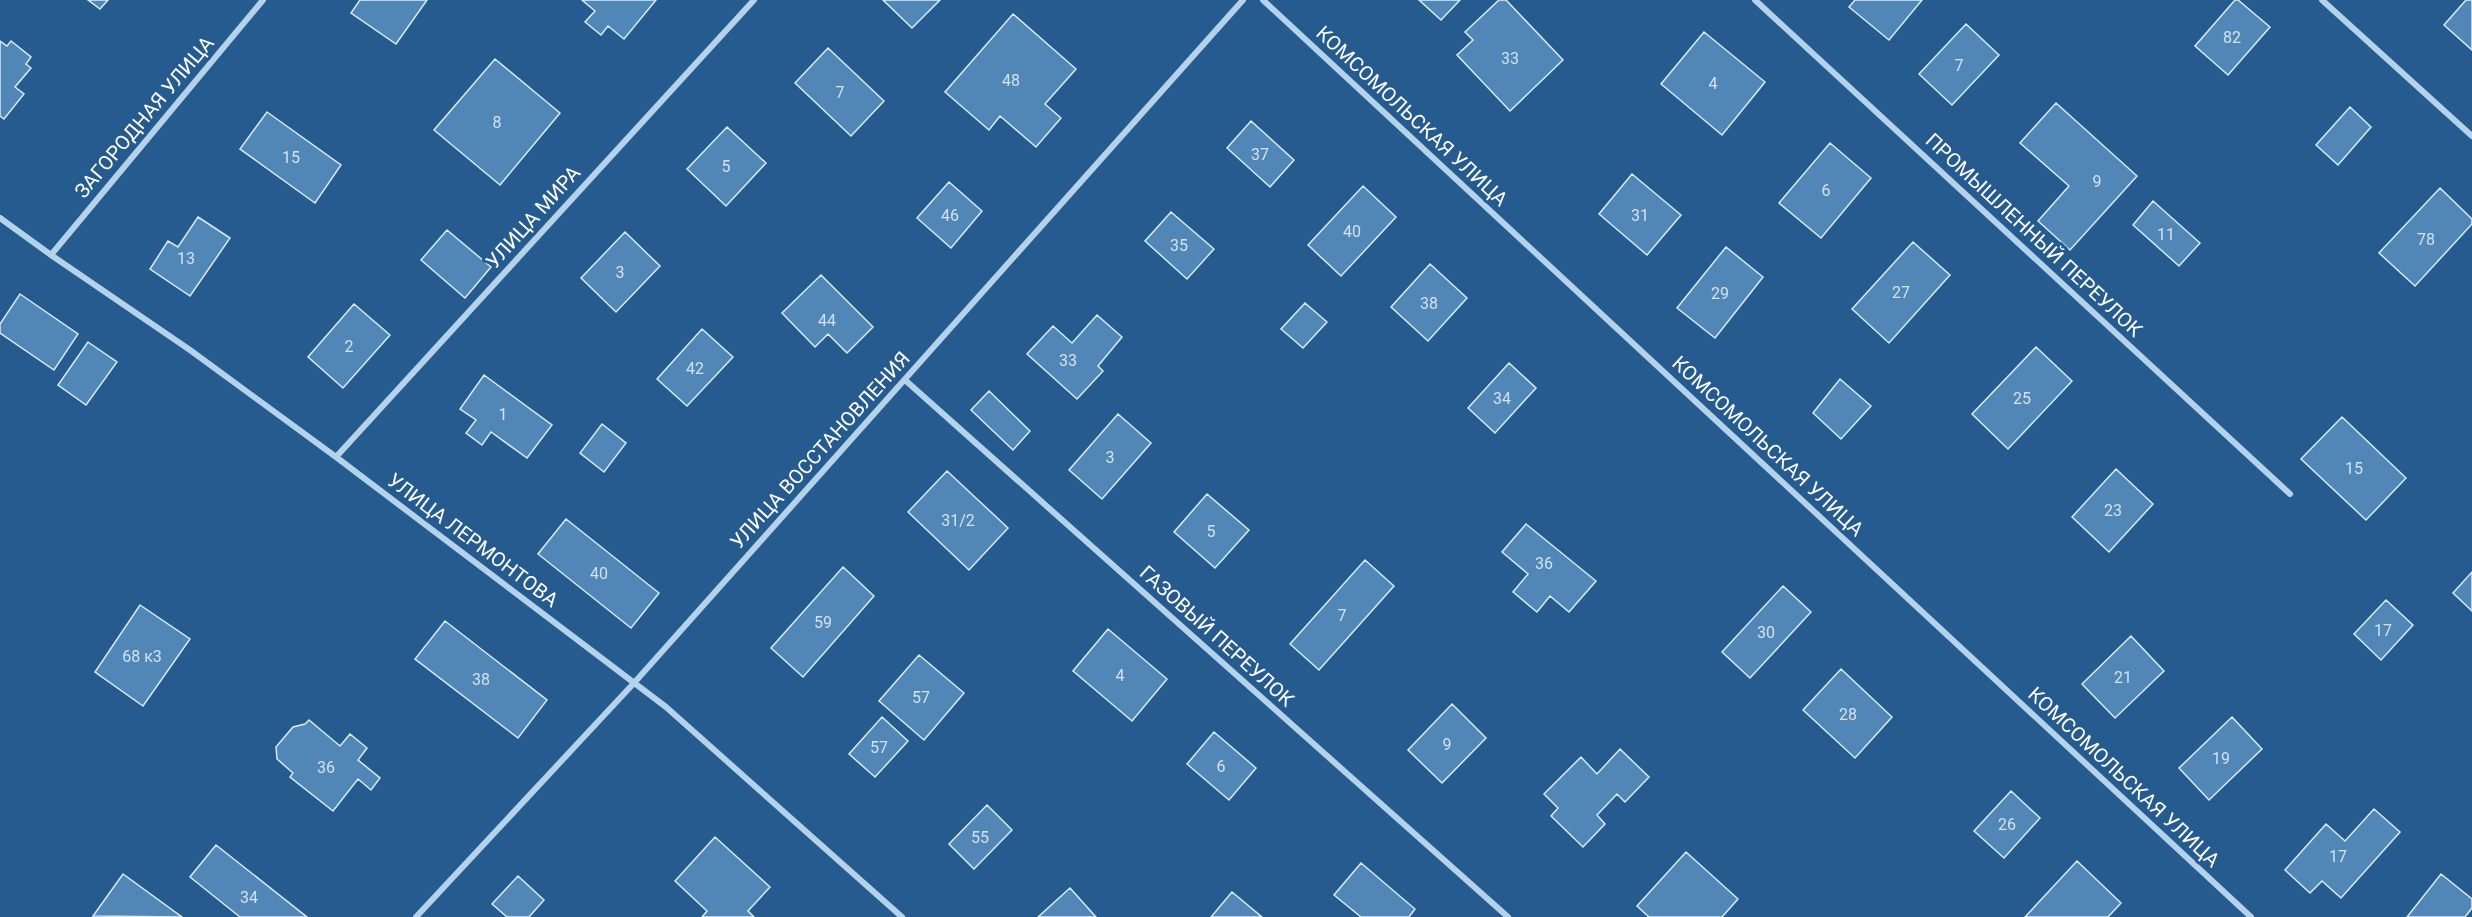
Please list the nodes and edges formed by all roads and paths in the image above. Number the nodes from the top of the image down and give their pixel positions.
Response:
1 (263, 0) edge
2 (754, 0) edge
3 (1244, 0) edge
4 (1263, 0) edge
5 (1755, 0) edge
6 (2322, 0) edge
7 (2472, 136) edge
8 (0, 218) edge
9 (51, 255) junction
10 (905, 380) junction
11 (336, 457) junction
12 (2290, 494) dead end
13 (634, 683) junction
14 (416, 917) edge
15 (902, 917) edge
16 (1508, 917) edge
17 (2251, 917) edge

1 - 9 street, ЗАГОРОДНАЯ УЛИЦА
2 - 11 street, УЛИЦА МИРА
3 - 10 street, УЛИЦА ВОССТАНОВЛЕНИЯ
4 - 17 street, КОМСОМОЛЬСКАЯ УЛИЦА
5 - 12 street, ПРОМЫШЛЕННЫЙ ПЕРЕУЛОК
6 - 7 street
8 - 9 street, УЛИЦА ЛЕРМОНТОВА
9 - 11 street, УЛИЦА ЛЕРМОНТОВА
10 - 13 street, УЛИЦА ВОССТАНОВЛЕНИЯ
10 - 16 street, ГАЗОВЫЙ ПЕРЕУЛОК
11 - 13 street, УЛИЦА ЛЕРМОНТОВА
13 - 14 street, УЛИЦА ВОССТАНОВЛЕНИЯ
13 - 15 street, УЛИЦА ЛЕРМОНТОВА

